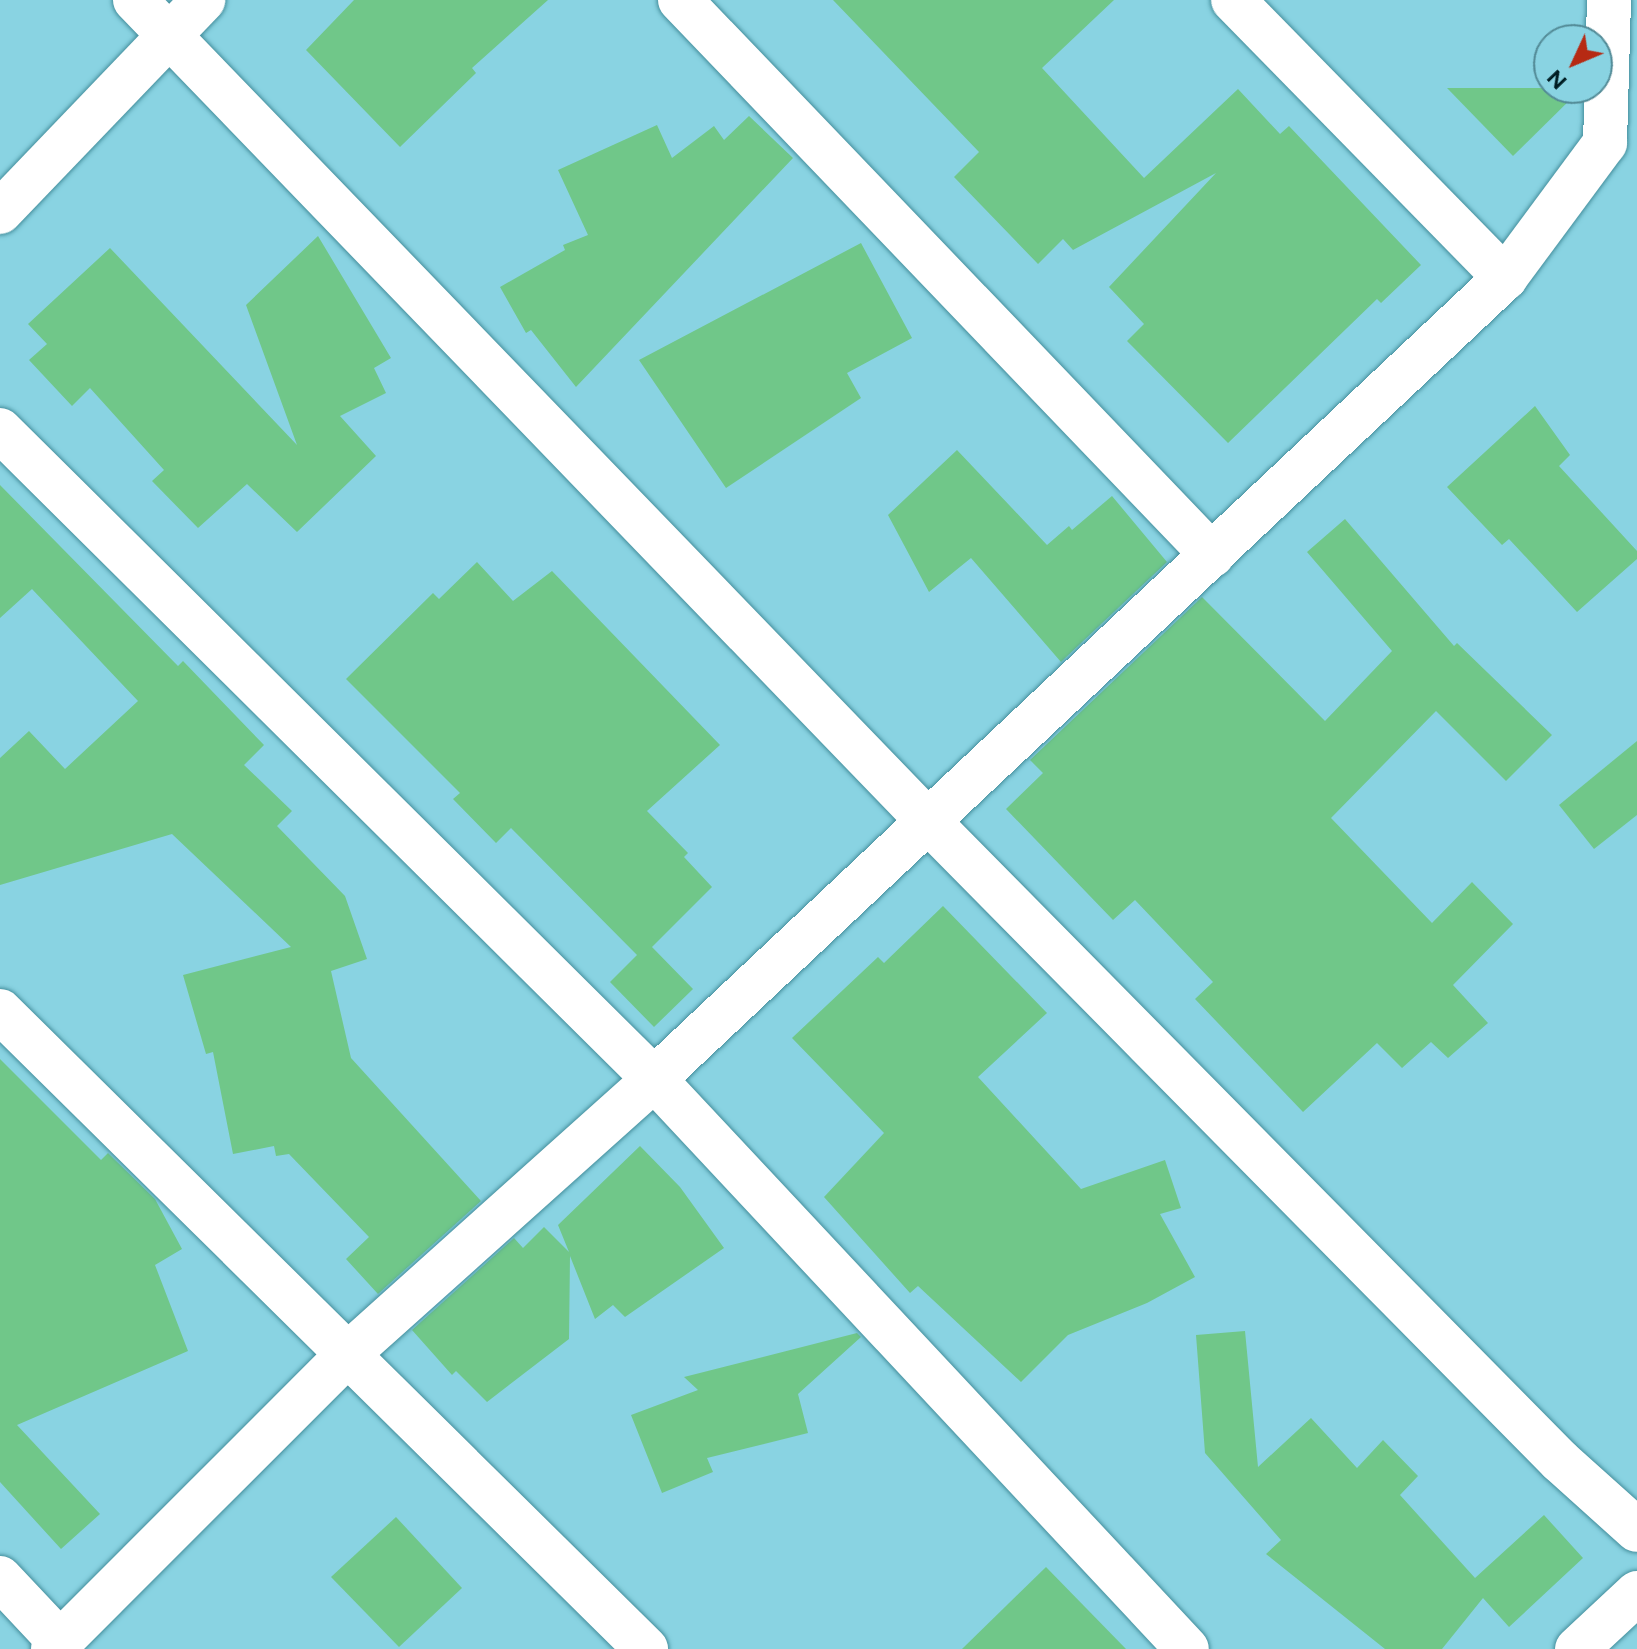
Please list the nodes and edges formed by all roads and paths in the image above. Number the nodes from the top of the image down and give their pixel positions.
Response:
1 (135, 0) edge
2 (203, 0) edge
3 (680, 0) edge
4 (1233, 0) edge
5 (1609, 0) edge
6 (169, 34) junction
7 (0, 212) edge
8 (1505, 278) junction
9 (0, 430) edge
10 (1212, 555) junction
11 (927, 820) junction
12 (0, 1011) edge
13 (654, 1079) junction
14 (348, 1354) junction
15 (1637, 1530) edge
16 (0, 1578) edge
17 (1637, 1593) edge
18 (57, 1646) edge
19 (646, 1649) edge
20 (1187, 1649) edge
21 (1577, 1649) edge

1 - 6 street
2 - 6 street
3 - 10 street
4 - 8 street
5 - 8 street
6 - 7 street
6 - 11 street
8 - 10 street
9 - 13 street
10 - 11 street
11 - 13 street
11 - 15 street
12 - 14 street
13 - 14 street
13 - 20 street
14 - 18 street
14 - 19 street
16 - 18 street
17 - 21 street

